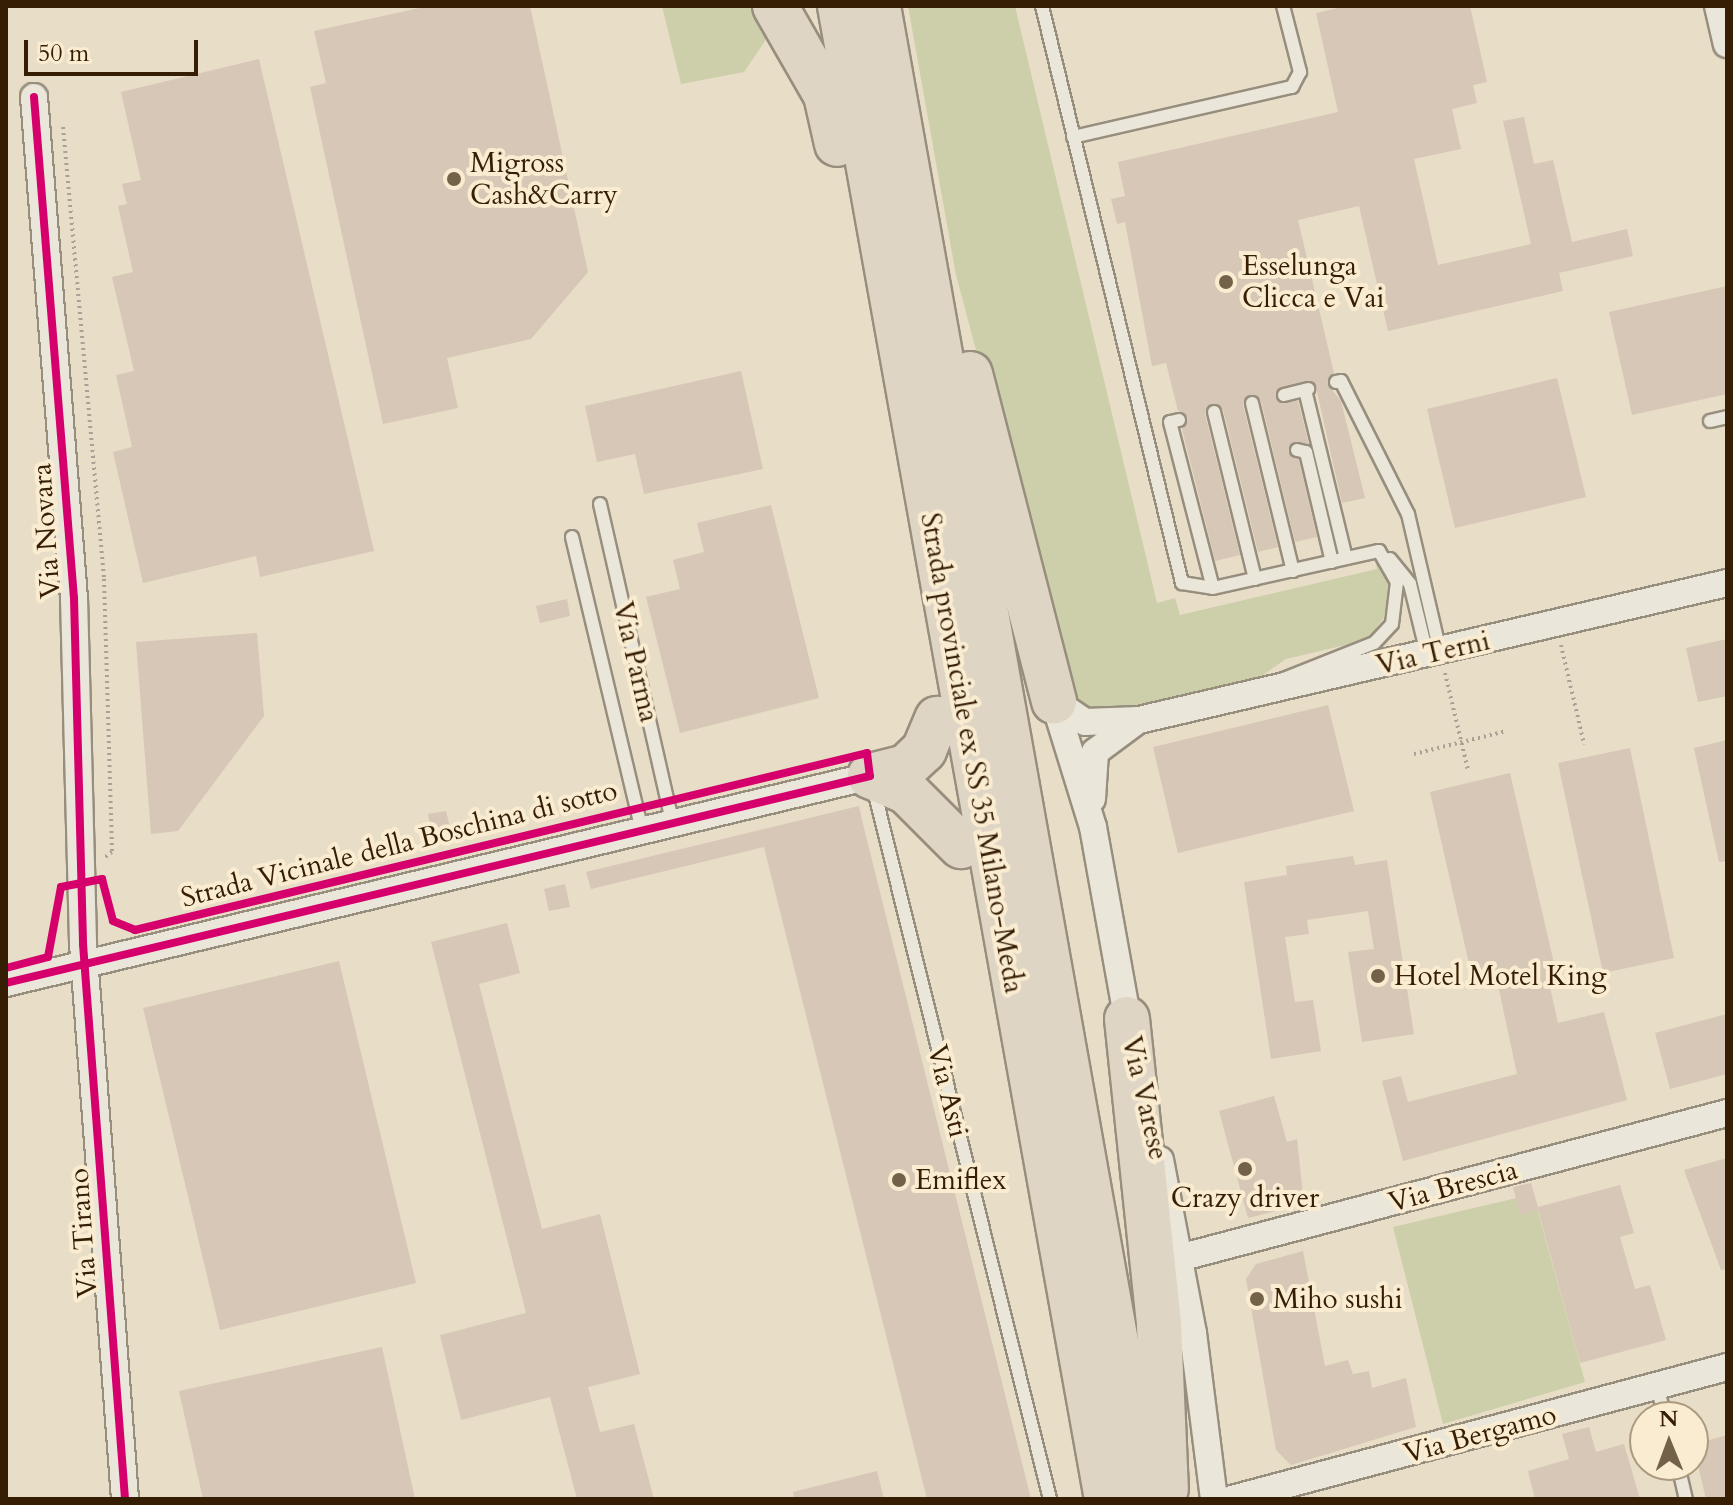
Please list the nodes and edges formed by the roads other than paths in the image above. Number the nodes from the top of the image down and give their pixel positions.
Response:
1 (775, 6) edge
2 (840, 6) edge
3 (878, 6) edge
4 (898, 6) edge
5 (1042, 6) edge
6 (1283, 6) edge
7 (1718, 6) edge
8 (1727, 44) edge
9 (34, 97) dead end
10 (1073, 137) junction
11 (1336, 382) dead end
12 (1284, 395) dead end
13 (1251, 403) dead end
14 (1212, 412) dead end
15 (1727, 417) edge
16 (1175, 421) dead end
17 (1710, 421) dead end
18 (1297, 450) dead end
19 (600, 504) dead end
20 (572, 537) dead end
21 (1388, 557) junction
22 (1346, 558) junction
23 (1332, 562) junction
24 (1293, 571) junction
25 (1255, 579) junction
26 (1727, 583) edge
27 (1213, 588) junction
28 (1433, 653) junction
29 (1267, 691) junction
30 (1054, 701) junction
31 (937, 719) junction
32 (1139, 720) junction
33 (870, 776) junction
34 (672, 820) junction
35 (641, 826) junction
36 (1093, 827) junction
37 (961, 846) junction
38 (84, 963) junction
39 (6, 983) edge
40 (1127, 1019) junction
41 (1727, 1113) edge
42 (1040, 1122) junction
43 (1179, 1258) junction
44 (1727, 1367) edge
45 (1656, 1386) junction
46 (1661, 1401) edge
47 (125, 1499) edge
48 (1050, 1499) edge
49 (1107, 1499) edge
50 (1144, 1499) edge
51 (1168, 1499) edge
52 (1214, 1499) edge
53 (1232, 1499) edge

1 - 31 highway
2 - 42 highway, Strada provinciale ex SS 35 Milano-Meda
3 - 50 highway, Strada provinciale ex SS 35 Milano-Meda
4 - 30 highway
5 - 10 lane
6 - 10 lane
7 - 8 street
9 - 38 street, Via Novara
10 - 27 lane
11 - 28 lane
12 - 22 lane
13 - 24 lane
14 - 25 lane
15 - 17 lane
16 - 27 lane
18 - 23 lane
19 - 34 lane, Via Parma
20 - 35 lane, Via Parma
21 - 22 lane
21 - 28 lane
21 - 29 lane
22 - 23 lane
23 - 24 lane
24 - 25 lane
25 - 27 lane
26 - 28 street, Via Terni
28 - 29 street, Via Terni
29 - 32 street, Via Terni
30 - 32 street
30 - 36 street, Via Varese
31 - 33 highway
31 - 37 highway
32 - 36 street
33 - 34 street
33 - 37 highway
33 - 48 lane, Via Asti
34 - 35 street
35 - 38 street
36 - 40 street, Via Varese
37 - 42 highway
38 - 39 street
38 - 47 street, Via Tirano
40 - 43 street, Via Varese
40 - 51 highway
41 - 43 street, Via Brescia
42 - 49 highway, Strada provinciale ex SS 35 Milano-Meda
43 - 52 street, Via Varese
44 - 45 street, Via Bergamo
45 - 46 lane
45 - 53 street, Via Bergamo

